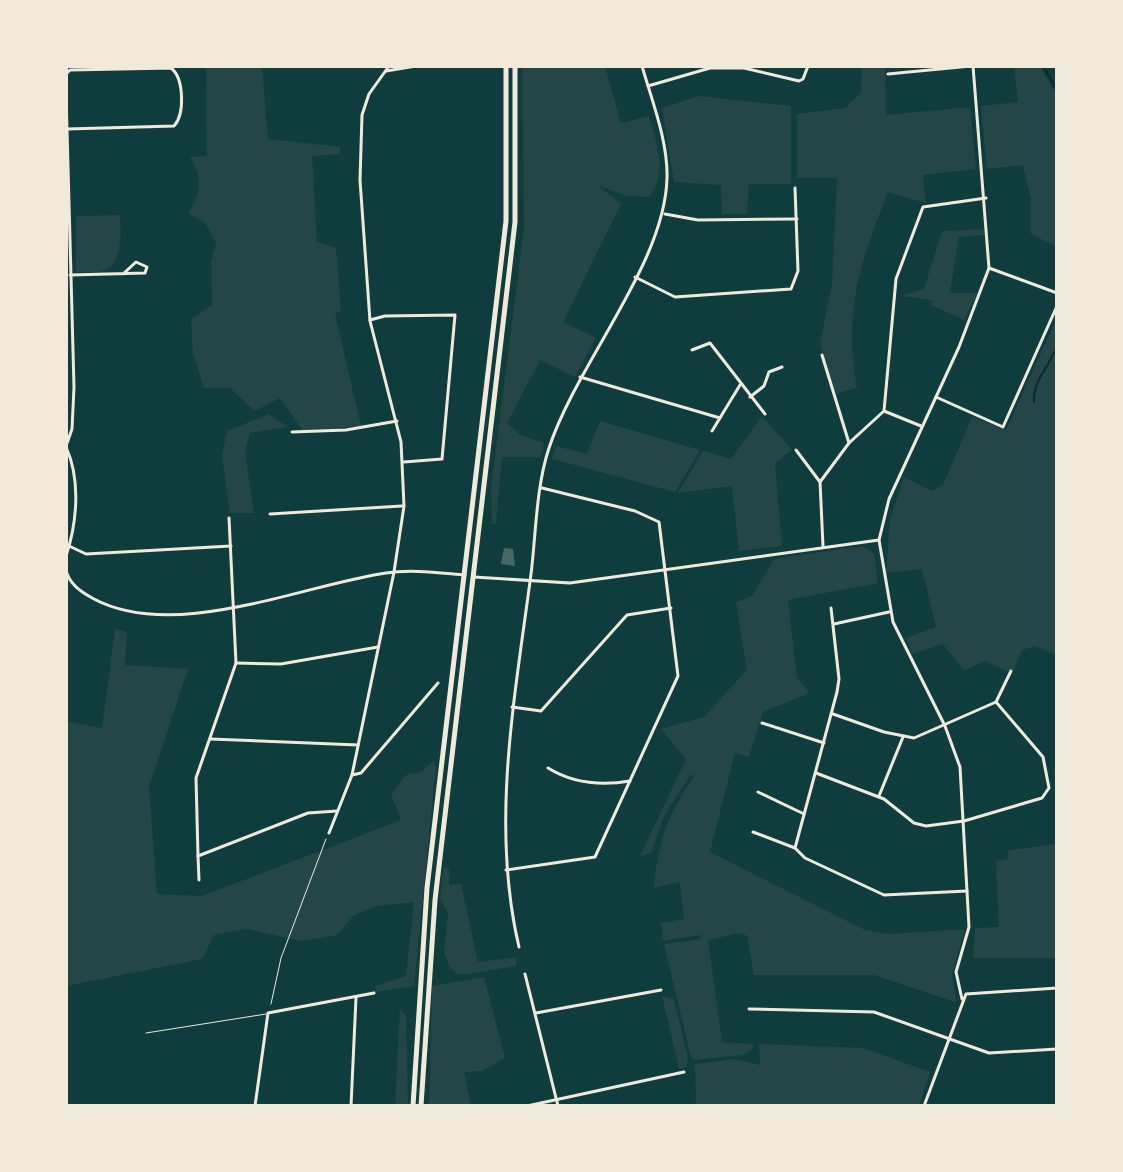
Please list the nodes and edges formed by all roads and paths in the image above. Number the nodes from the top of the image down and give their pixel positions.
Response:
1 (416, 66) edge
2 (506, 66) edge
3 (515, 66) edge
4 (642, 66) edge
5 (808, 66) edge
6 (972, 66) edge
7 (744, 67) edge
8 (388, 68) edge
9 (66, 74) edge
10 (888, 74) dead end
11 (648, 86) junction
12 (66, 93) edge
13 (67, 129) edge
14 (795, 188) dead end
15 (986, 198) junction
16 (663, 214) junction
17 (797, 219) junction
18 (989, 268) junction
19 (123, 274) junction
20 (70, 275) junction
21 (635, 277) junction
22 (1057, 293) edge
23 (1057, 306) edge
24 (370, 321) junction
25 (692, 350) dead end
26 (822, 355) dead end
27 (782, 367) dead end
28 (580, 377) junction
29 (740, 385) junction
30 (750, 397) junction
31 (936, 397) junction
32 (884, 411) junction
33 (765, 414) dead end
34 (720, 418) junction
35 (397, 421) junction
36 (922, 426) junction
37 (712, 431) dead end
38 (292, 432) dead end
39 (849, 443) junction
40 (66, 447) edge
41 (796, 450) dead end
42 (404, 462) junction
43 (820, 482) junction
44 (542, 488) junction
45 (404, 506) junction
46 (270, 514) dead end
47 (229, 518) dead end
48 (879, 540) junction
49 (69, 546) junction
50 (231, 546) junction
51 (823, 546) junction
52 (66, 556) edge
53 (66, 570) edge
54 (666, 570) junction
55 (394, 572) junction
56 (465, 575) junction
57 (474, 577) junction
58 (530, 581) junction
59 (235, 608) junction
60 (671, 608) junction
61 (831, 608) dead end
62 (889, 612) junction
63 (833, 624) junction
64 (378, 647) junction
65 (236, 663) junction
66 (1011, 671) dead end
67 (438, 683) dead end
68 (996, 702) junction
69 (512, 707) junction
70 (833, 714) junction
71 (762, 723) dead end
72 (945, 726) junction
73 (903, 737) junction
74 (208, 739) junction
75 (824, 743) junction
76 (358, 745) junction
77 (548, 768) dead end
78 (816, 773) junction
79 (352, 775) junction
80 (630, 781) junction
81 (758, 792) dead end
82 (879, 796) junction
83 (337, 811) junction
84 (804, 814) junction
85 (964, 821) junction
86 (753, 832) dead end
87 (329, 833) joint
88 (795, 848) junction
89 (198, 856) junction
90 (506, 870) junction
91 (199, 880) dead end
92 (967, 891) junction
93 (519, 947) dead end
94 (525, 974) dead end
95 (1057, 988) edge
96 (661, 990) dead end
97 (374, 993) dead end
98 (356, 998) junction
99 (962, 999) junction
100 (271, 1009) dead end
101 (749, 1009) dead end
102 (268, 1013) junction
103 (536, 1013) junction
104 (146, 1033) dead end
105 (949, 1039) junction
106 (1057, 1049) edge
107 (684, 1072) dead end
108 (557, 1100) junction
109 (255, 1106) edge
110 (351, 1106) edge
111 (413, 1106) edge
112 (421, 1106) edge
113 (527, 1106) edge
114 (558, 1106) edge
115 (924, 1106) edge

1 - 8 street
2 - 56 highway
3 - 57 highway
4 - 11 street
5 - 7 street
6 - 10 street
6 - 15 street
7 - 11 street
8 - 24 street
9 - 13 street
11 - 16 street
12 - 13 street
13 - 20 street
14 - 17 street
15 - 18 street
15 - 32 street
16 - 17 street
16 - 21 street
17 - 21 street
18 - 22 street
18 - 31 street
19 - 19 street
19 - 20 street
20 - 40 street
21 - 28 street
23 - 31 street
24 - 35 street
24 - 42 street
25 - 29 street
26 - 39 street
27 - 30 street
28 - 34 street
28 - 44 street
29 - 30 street
29 - 34 street
30 - 33 street
31 - 36 street
32 - 36 street
32 - 39 street
34 - 37 street
35 - 38 street
35 - 42 street
36 - 48 street
39 - 43 street
40 - 49 street
41 - 43 street
42 - 45 street
43 - 51 street
44 - 54 street
44 - 58 street
45 - 46 street
45 - 55 street
47 - 50 street
48 - 51 street
48 - 62 street
49 - 50 street
49 - 52 street
50 - 59 street
51 - 54 street
53 - 59 street
54 - 58 street
54 - 60 street
55 - 56 street
55 - 59 street
55 - 64 street
56 - 57 highway
56 - 111 highway
57 - 58 street
57 - 112 highway
58 - 69 street
59 - 65 street
60 - 69 street
60 - 80 street
61 - 63 street
62 - 63 street
62 - 72 street
63 - 70 street
64 - 65 street
64 - 76 street
65 - 74 street
66 - 68 street
67 - 79 street
68 - 72 street
68 - 85 street
69 - 90 street
70 - 73 street
70 - 75 street
71 - 75 street
72 - 73 street
72 - 85 street
73 - 82 street
74 - 76 street
74 - 89 street
75 - 78 street
76 - 79 street
77 - 80 street
78 - 82 street
78 - 84 street
79 - 83 street
80 - 90 street
81 - 84 street
82 - 85 street
83 - 87 street
83 - 89 street
84 - 88 street
85 - 92 street
86 - 88 street
87 - 100 path
88 - 92 street
89 - 91 street
90 - 93 street
92 - 99 street
94 - 103 street
95 - 99 street
96 - 103 street
97 - 98 street
98 - 102 street
98 - 110 street
99 - 105 street
101 - 105 street
102 - 104 lane
102 - 109 street
103 - 108 street
105 - 106 street
105 - 115 street
107 - 108 street
108 - 113 street
108 - 114 street

